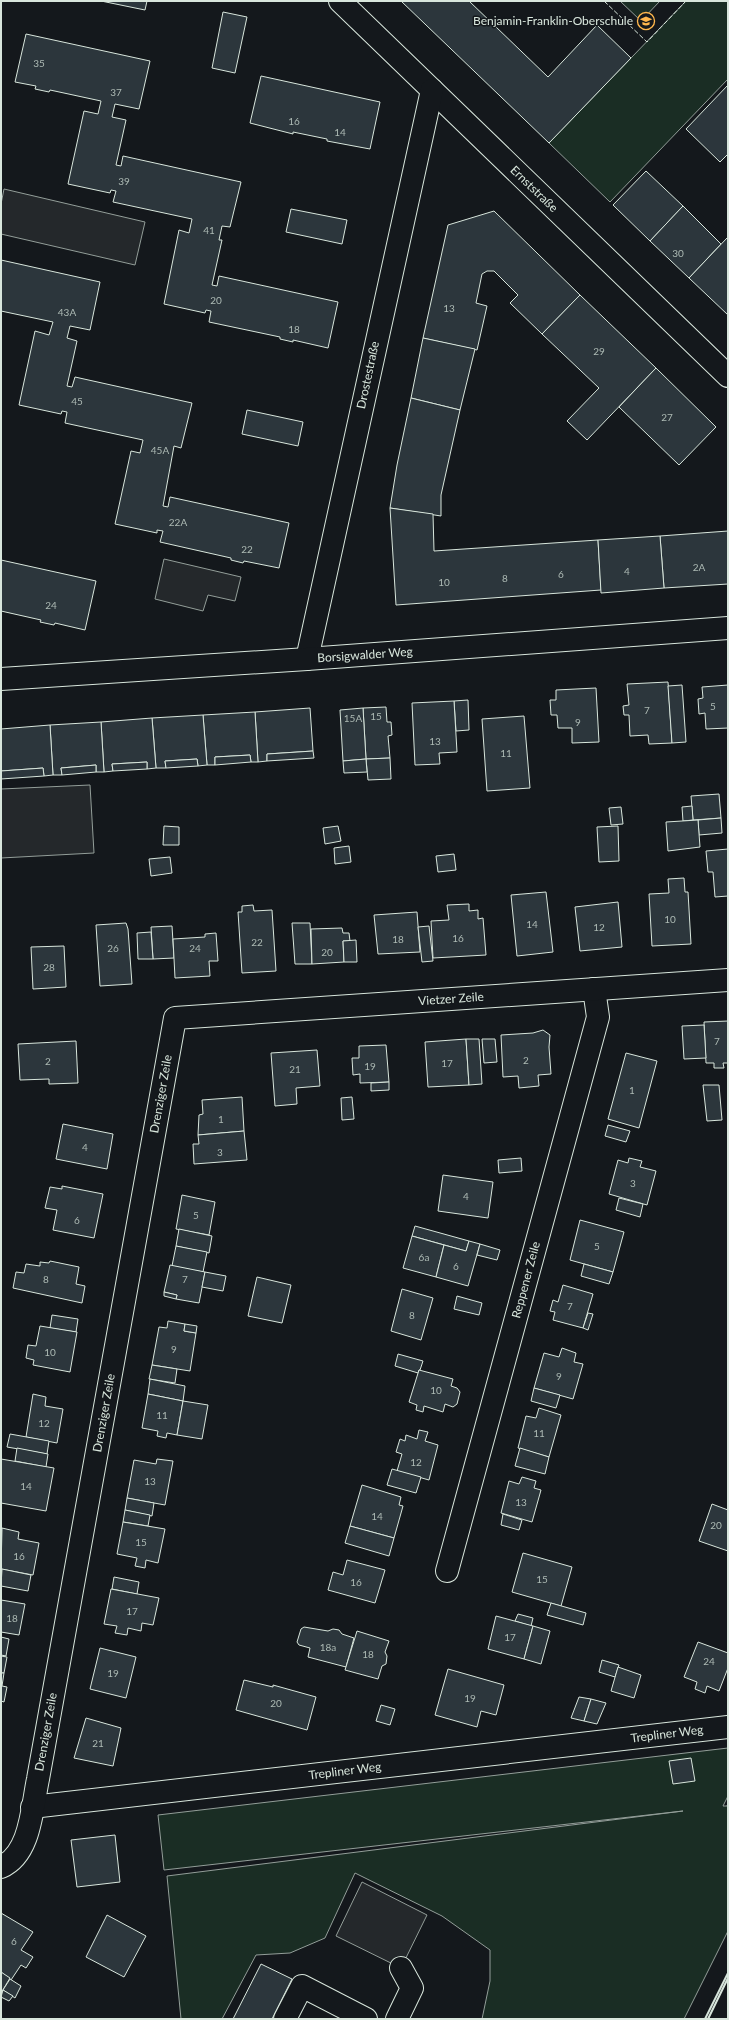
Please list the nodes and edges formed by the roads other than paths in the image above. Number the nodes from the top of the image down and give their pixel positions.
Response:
1 (340, 1) edge
2 (432, 90) junction
3 (728, 376) edge
4 (728, 628) edge
5 (306, 659) junction
6 (1, 679) edge
7 (728, 980) edge
8 (594, 989) junction
9 (175, 1018) joint
10 (447, 1571) dead end
11 (728, 1727) edge
12 (32, 1807) junction
13 (1, 1867) edge
14 (401, 1968) dead end
15 (285, 2019) edge
16 (366, 2019) edge
17 (397, 2019) edge

1 - 2 street, Ernststraße
2 - 3 street, Ernststraße
2 - 5 street, Drostestraße
4 - 5 street, Borsigwalder Weg
5 - 6 street, Borsigwalder Weg
7 - 8 street, Vietzer Zeile
8 - 9 street, Vietzer Zeile
8 - 10 street, Reppener Zeile
9 - 12 street, Drenziger Zeile
11 - 12 street, Trepliner Weg
12 - 13 street
14 - 17 street
15 - 16 street

